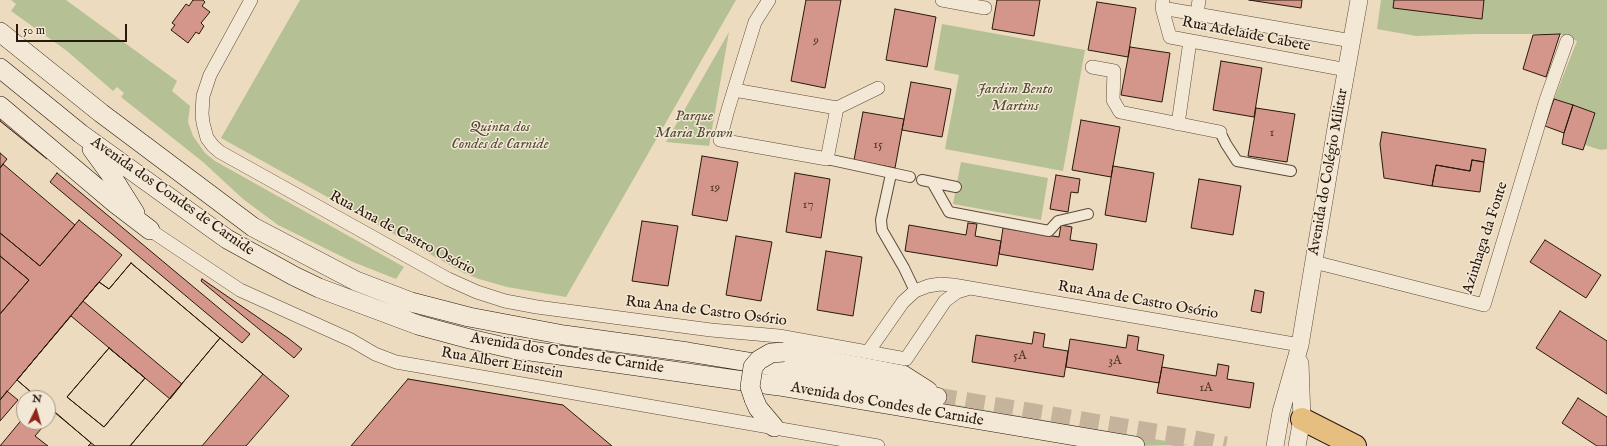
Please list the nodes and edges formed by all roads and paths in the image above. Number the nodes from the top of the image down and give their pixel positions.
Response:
1 (251, 0) edge
2 (768, 0) edge
3 (942, 0) edge
4 (1199, 0) edge
5 (1359, 0) edge
6 (1162, 4) edge
7 (985, 8) dead end
8 (1197, 14) junction
9 (0, 32) edge
10 (1567, 40) dead end
11 (1190, 41) junction
12 (1352, 41) junction
13 (1092, 67) dead end
14 (0, 68) edge
15 (1347, 70) junction
16 (878, 88) dead end
17 (734, 90) junction
18 (0, 106) edge
19 (836, 108) junction
20 (1178, 124) junction
21 (1220, 132) joint
22 (81, 134) junction
23 (827, 159) junction
24 (1291, 171) dead end
25 (891, 174) junction
26 (910, 177) dead end
27 (956, 187) dead end
28 (1088, 214) dead end
29 (150, 230) junction
30 (1314, 262) junction
31 (970, 288) junction
32 (915, 291) junction
33 (1300, 345) junction
34 (868, 352) junction
35 (1302, 419) junction
36 (774, 427) junction
37 (878, 446) edge
38 (1135, 446) edge
39 (1275, 446) edge
40 (1298, 446) edge
41 (1355, 446) edge

1 - 34 street, Rua Ana de Castro Osório
2 - 17 street
3 - 7 street
4 - 8 street
5 - 12 street, Avenida do Colégio Militar
6 - 8 street, Rua Adelaide Cabete
6 - 11 street, Rua Adelaide Cabete
8 - 12 street, Rua Adelaide Cabete
9 - 36 main road, Avenida dos Condes de Carnide, bridge
10 - 30 street, Azinhaga da Fonte
11 - 15 street, Rua Adelaide Cabete
11 - 20 street
12 - 15 street, Avenida do Colégio Militar
13 - 20 street
14 - 22 main road, Avenida dos Condes de Carnide
15 - 30 street, Avenida do Colégio Militar
16 - 19 street
17 - 19 street
17 - 23 street
18 - 29 main road
19 - 23 street
20 - 21 street
21 - 24 street
22 - 29 main road
22 - 38 main road, Avenida dos Condes de Carnide
23 - 25 street
25 - 26 street
25 - 32 street
27 - 28 street
29 - 36 street, Rua Albert Einstein
30 - 33 street, Avenida do Colégio Militar
31 - 32 street, Rua Ana de Castro Osório
31 - 33 street, Rua Ana de Castro Osório
31 - 34 street, Rua Ana de Castro Osório
32 - 34 street, Rua Ana de Castro Osório
33 - 35 street, Avenida do Colégio Militar
33 - 39 street, Avenida do Colégio Militar
35 - 40 street, Avenida do Colégio Militar
35 - 41 highway
36 - 37 street, Rua Albert Einstein

